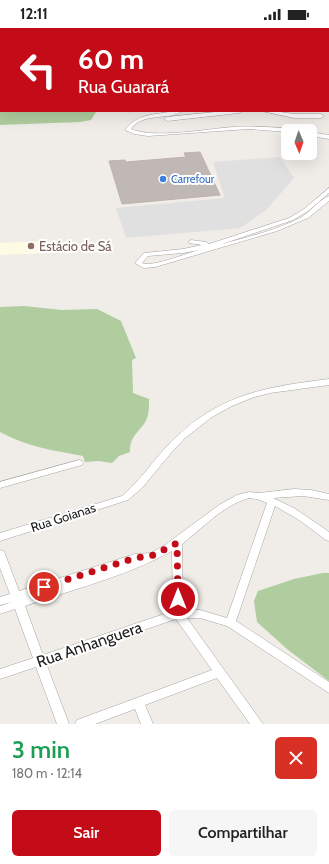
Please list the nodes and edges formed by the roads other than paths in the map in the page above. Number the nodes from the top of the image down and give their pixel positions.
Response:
1 (175, 112) edge
2 (230, 112) edge
3 (271, 112) edge
4 (308, 112) edge
5 (321, 116) junction
6 (329, 118) edge
7 (131, 125) junction
8 (281, 130) edge
9 (317, 135) edge
10 (329, 139) edge
11 (329, 190) edge
12 (329, 198) edge
13 (191, 242) dead end
14 (222, 242) junction
15 (189, 252) junction
16 (329, 382) edge
17 (79, 463) dead end
18 (0, 485) edge
19 (259, 496) junction
20 (329, 497) edge
21 (272, 501) junction
22 (1, 537) edge
23 (329, 537) edge
24 (177, 543) junction
25 (0, 554) edge
26 (17, 600) junction
27 (0, 601) edge
28 (0, 610) edge
29 (178, 614) junction
30 (230, 623) junction
31 (39, 660) junction
32 (220, 672) junction
33 (0, 674) edge
34 (329, 688) edge
35 (138, 703) junction
36 (63, 724) edge
37 (81, 724) edge
38 (147, 724) edge
39 (257, 724) edge

1 - 7 street
2 - 7 street
3 - 5 street
4 - 5 street
5 - 6 street
7 - 8 street
9 - 10 street
11 - 14 street
12 - 15 street
13 - 14 street
14 - 15 street
15 - 15 street
16 - 22 street, Rua Goianas
17 - 18 street
19 - 20 street
19 - 21 street
19 - 24 street
21 - 23 street
21 - 30 street
24 - 26 street
24 - 29 street
25 - 26 street
26 - 27 street
26 - 28 street
26 - 31 street
29 - 30 street, Rua Anhanguera
29 - 31 street, Rua Anhanguera
29 - 32 street
30 - 34 street, Rua Anhanguera
31 - 33 street, Rua Anhanguera
31 - 36 street
32 - 35 street
32 - 39 street
35 - 37 street
35 - 38 street

